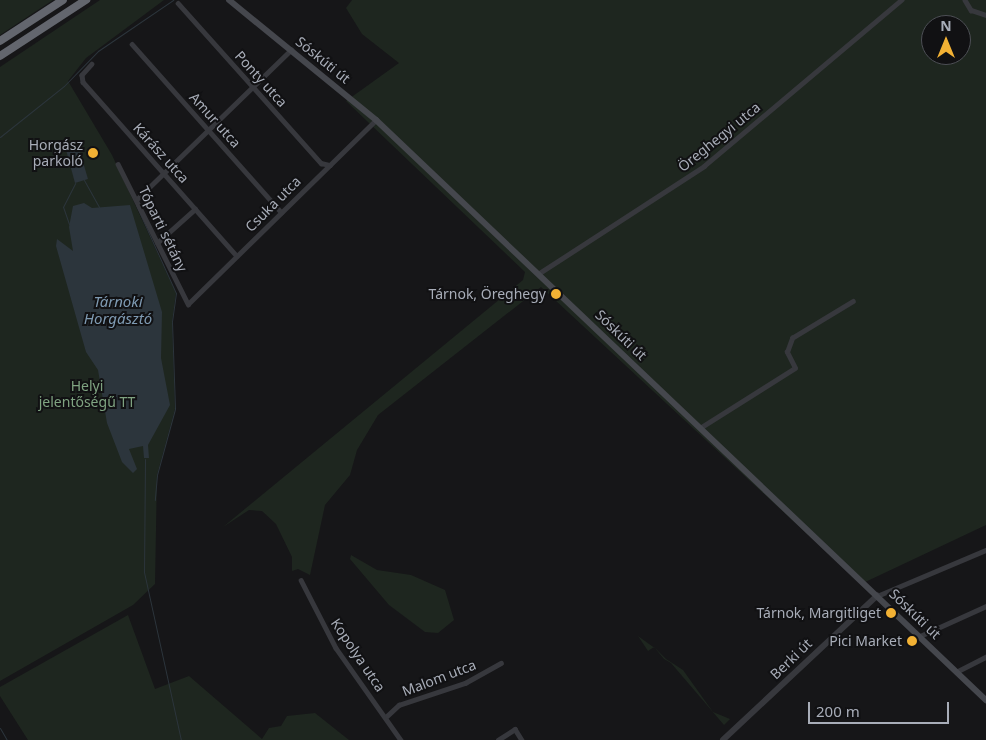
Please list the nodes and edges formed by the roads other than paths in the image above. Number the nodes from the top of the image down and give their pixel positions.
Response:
1 (63, 0) edge
2 (86, 0) edge
3 (229, 0) edge
4 (901, 0) edge
5 (965, 0) edge
6 (178, 4) dead end
7 (986, 15) edge
8 (0, 41) edge
9 (132, 44) dead end
10 (291, 50) junction
11 (0, 56) edge
12 (92, 64) dead end
13 (253, 86) junction
14 (376, 120) junction
15 (209, 129) junction
16 (118, 164) dead end
17 (330, 165) junction
18 (164, 173) junction
19 (136, 200) junction
20 (195, 209) junction
21 (281, 212) junction
22 (157, 243) junction
23 (237, 256) junction
24 (538, 274) junction
25 (853, 301) dead end
26 (188, 304) joint
27 (700, 428) junction
28 (986, 550) edge
29 (301, 580) dead end
30 (877, 596) junction
31 (986, 606) edge
32 (920, 636) junction
33 (986, 657) edge
34 (501, 663) dead end
35 (956, 672) junction
36 (986, 700) edge
37 (387, 716) junction
38 (401, 740) edge
39 (498, 740) edge
40 (522, 740) edge
41 (723, 740) edge

1 - 8 highway
2 - 11 highway
3 - 10 main road, Sóskúti út
4 - 24 street, Öreghegyi utca
5 - 7 street
6 - 13 street, Ponty utca
9 - 15 street, Amur utca
10 - 13 street
10 - 14 main road, Sóskúti út
12 - 18 street, Kárász utca
13 - 15 street
13 - 17 street, Ponty utca
14 - 17 street, Csuka utca
14 - 24 main road, Sóskúti út
15 - 18 street
15 - 21 street, Amur utca
16 - 19 street, Tóparti sétány
17 - 21 street, Csuka utca
18 - 19 street
18 - 20 street, Kárász utca
19 - 22 street, Tóparti sétány
20 - 22 street
20 - 23 street, Kárász utca
21 - 23 street, Csuka utca
22 - 26 street, Tóparti sétány
23 - 26 street, Csuka utca
24 - 27 main road, Sóskúti út
25 - 27 street
27 - 30 main road, Sóskúti út
28 - 30 street
29 - 37 street, Kopolya utca
30 - 32 main road, Sóskúti út
30 - 41 street, Berki út
31 - 32 street
32 - 35 main road, Sóskúti út
33 - 35 street
34 - 37 street, Malom utca
35 - 36 main road, Sóskúti út
37 - 38 street, Kopolya utca
39 - 40 street

